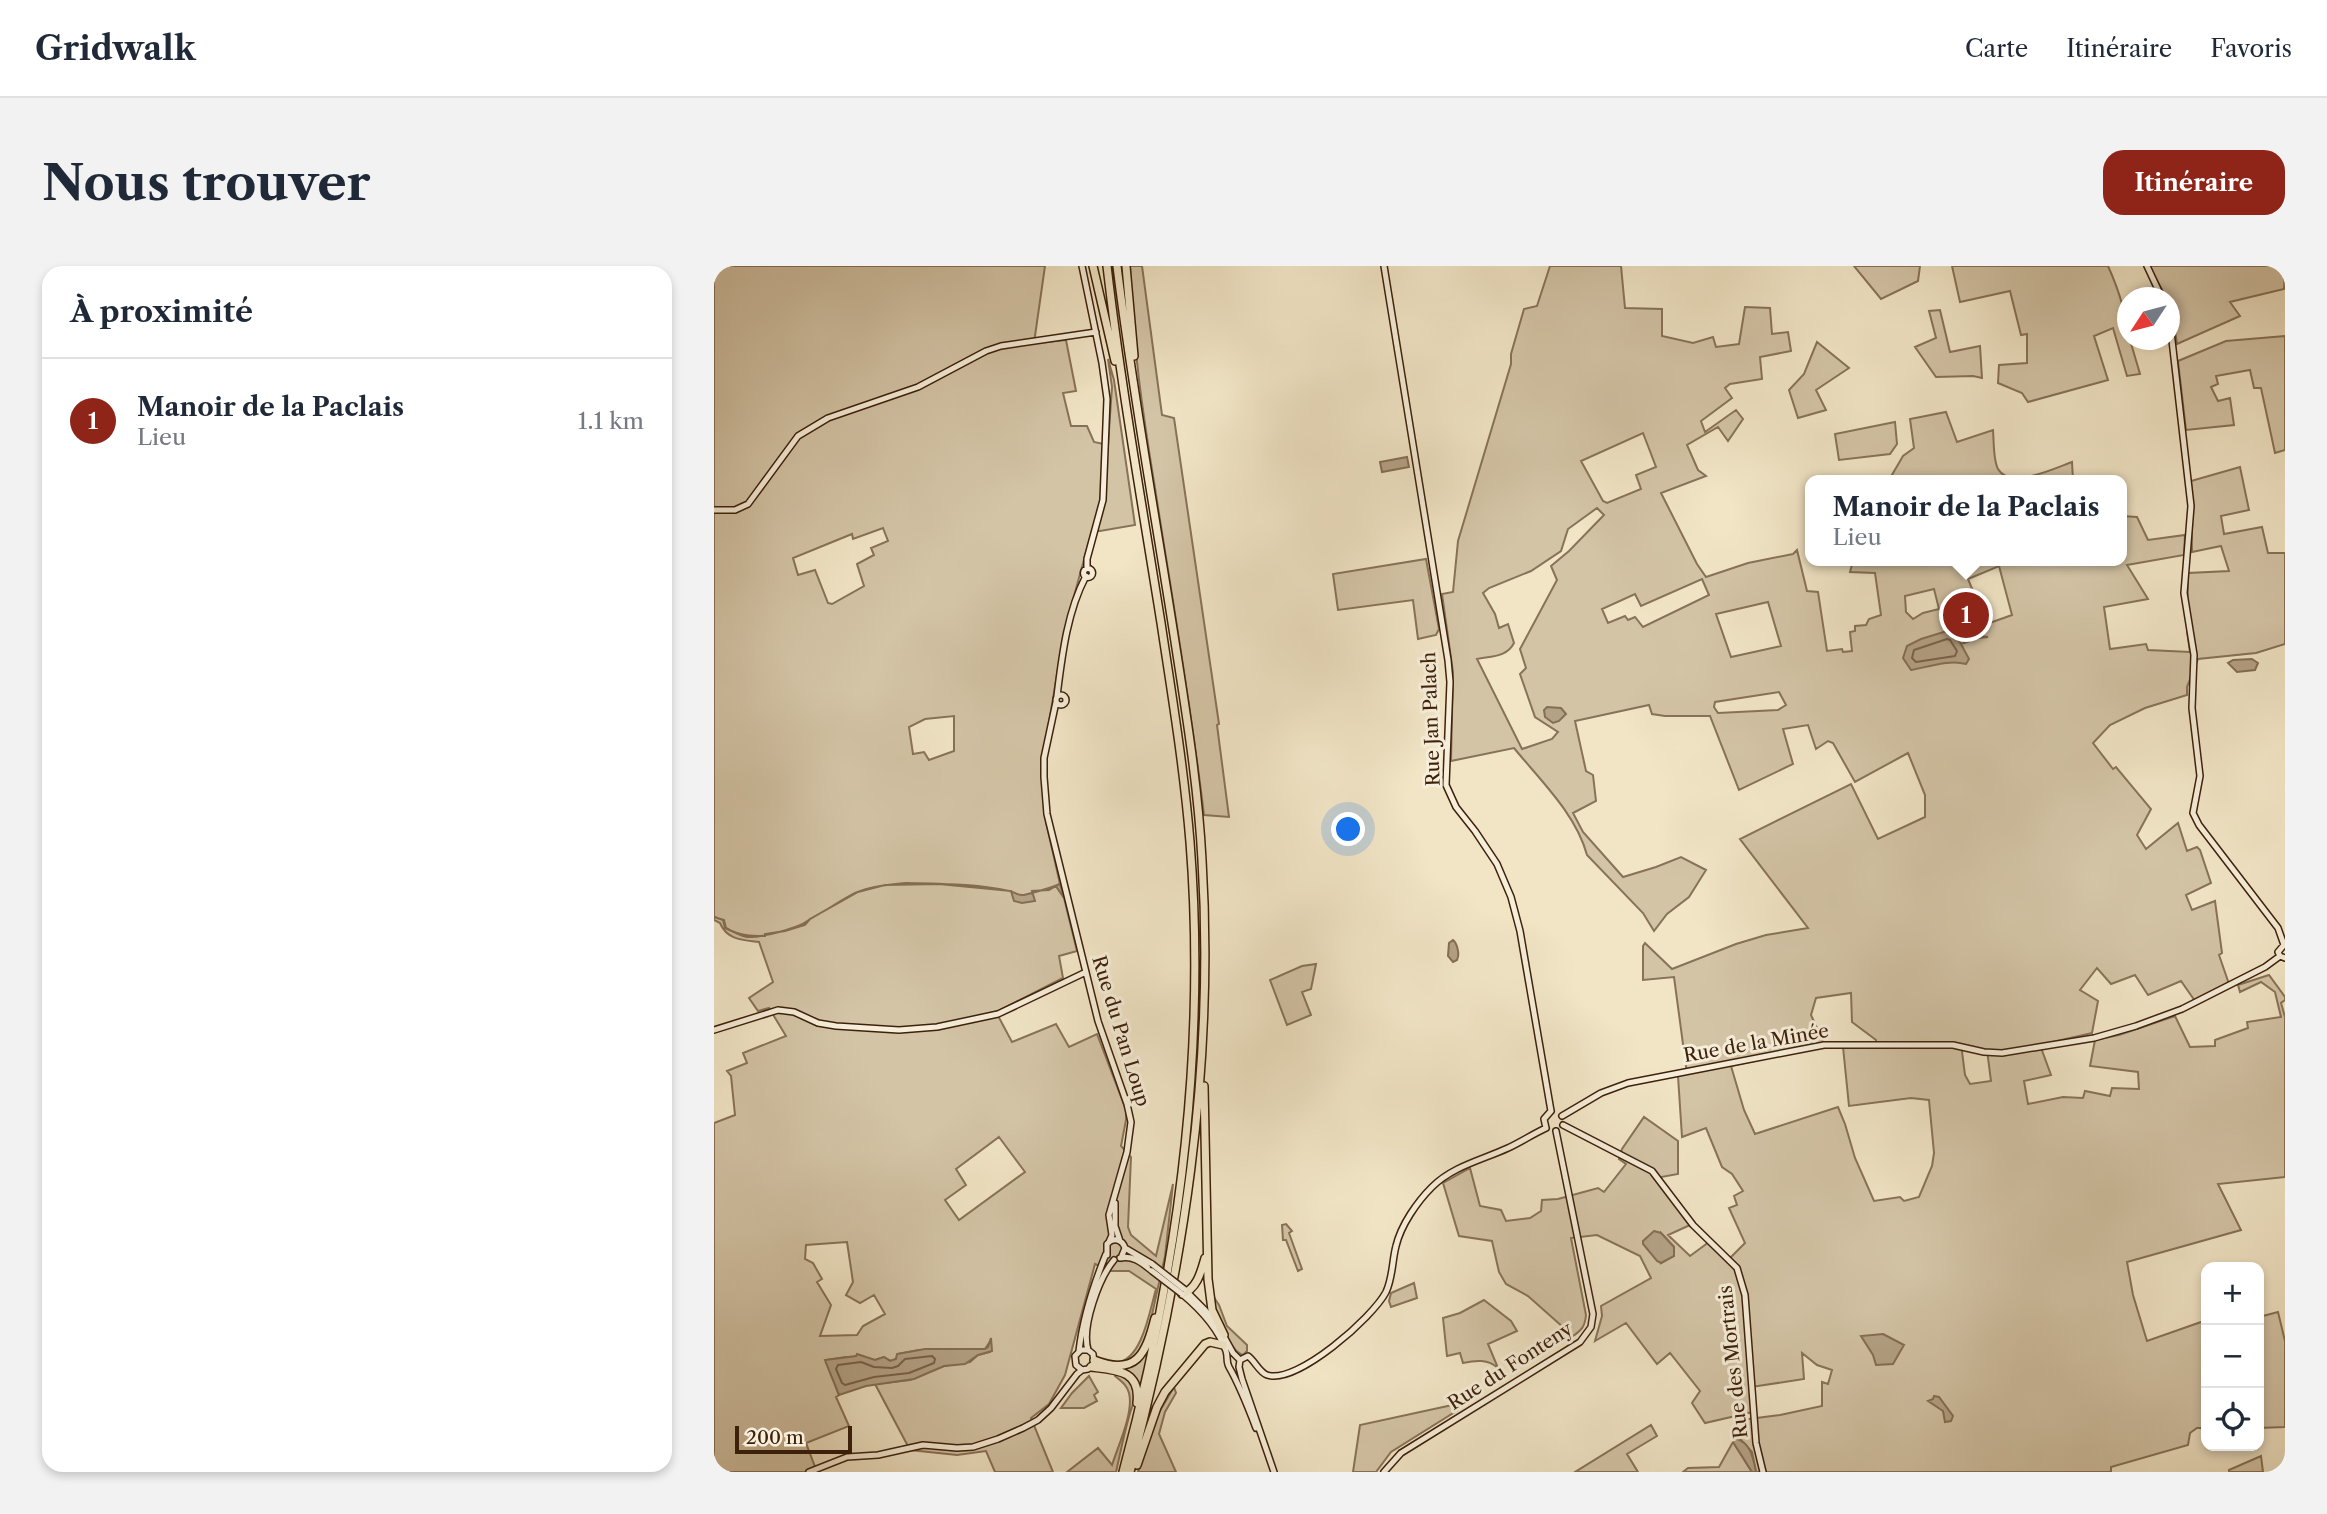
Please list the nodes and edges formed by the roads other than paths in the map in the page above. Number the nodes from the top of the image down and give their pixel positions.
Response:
1 (1082, 266) edge
2 (1093, 266) edge
3 (1107, 266) edge
4 (1117, 266) edge
5 (1126, 266) edge
6 (1384, 266) edge
7 (2147, 266) edge
8 (2157, 287) edge
9 (1096, 332) junction
10 (2172, 350) edge
11 (1133, 378) junction
12 (1129, 422) junction
13 (714, 510) edge
14 (2284, 945) edge
15 (2282, 957) edge
16 (1086, 972) junction
17 (714, 1030) edge
18 (1202, 1048) junction
19 (1551, 1111) junction
20 (1562, 1116) junction
21 (1563, 1125) junction
22 (1546, 1128) junction
23 (1556, 1131) junction
24 (1115, 1197) junction
25 (1120, 1241) junction
26 (1109, 1242) junction
27 (1207, 1246) junction
28 (1125, 1248) junction
29 (1106, 1254) junction
30 (1121, 1258) junction
31 (1114, 1260) junction
32 (1152, 1267) junction
33 (1185, 1291) junction
34 (1164, 1295) junction
35 (1224, 1335) junction
36 (1223, 1345) junction
37 (1088, 1350) junction
38 (1079, 1352) junction
39 (1228, 1360) junction
40 (1238, 1361) junction
41 (1076, 1365) junction
42 (1089, 1366) junction
43 (1231, 1369) junction
44 (1055, 1403) junction
45 (1131, 1443) junction
46 (1263, 1444) junction
47 (809, 1472) edge
48 (1123, 1472) edge
49 (1132, 1472) edge
50 (1274, 1472) edge
51 (1384, 1472) edge
52 (1763, 1472) edge

1 - 9 street
2 - 12 highway
3 - 12 highway
4 - 11 highway
5 - 11 highway
6 - 19 street, Rue Jan Palach
7 - 8 street
9 - 13 street
9 - 16 street, Rue du Pan Loup
10 - 14 street
11 - 18 highway
12 - 34 highway
14 - 15 street
15 - 20 street, Rue de la Minée
16 - 17 street
16 - 24 street, Rue du Pan Loup
18 - 27 highway
18 - 49 highway
19 - 20 street
19 - 22 street
20 - 21 street
21 - 23 street
21 - 52 street, Rue des Mortrais
22 - 23 street
22 - 40 street
23 - 51 street, Rue du Fonteny
24 - 25 street, Rue du Pan Loup
24 - 26 street, Rue du Pan Loup
25 - 26 street
25 - 28 street
26 - 29 street
27 - 33 highway
27 - 35 highway
28 - 30 street
28 - 32 street
29 - 31 street
29 - 38 street
30 - 31 street
30 - 32 street
31 - 37 street
32 - 33 street, bridge
33 - 35 street
33 - 36 street
34 - 42 highway
34 - 45 highway
35 - 40 street
36 - 39 street
36 - 49 highway
37 - 38 street
37 - 42 street
38 - 41 street
39 - 40 street
39 - 43 street
40 - 43 street
40 - 46 street
41 - 42 street
41 - 44 street
42 - 44 street
42 - 45 highway
43 - 46 street
44 - 47 street
45 - 48 highway
46 - 50 street

